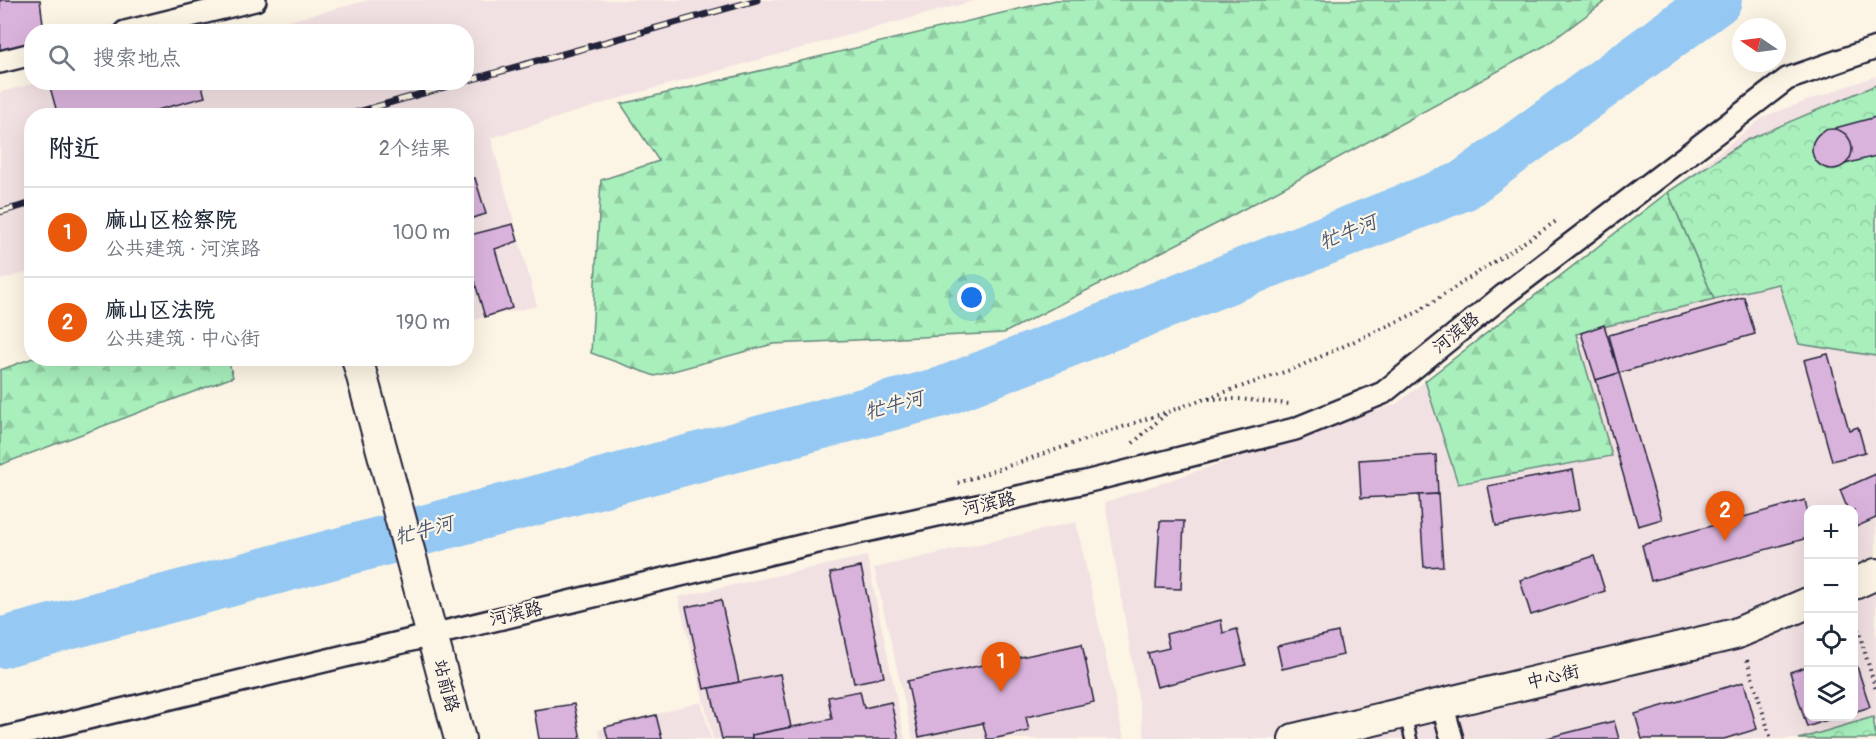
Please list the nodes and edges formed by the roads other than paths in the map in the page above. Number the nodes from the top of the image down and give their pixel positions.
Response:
1 (255, 0) edge
2 (158, 24) edge
3 (1876, 48) edge
4 (24, 56) edge
5 (0, 62) edge
6 (359, 366) edge
7 (1876, 574) edge
8 (1858, 582) edge
9 (1804, 605) edge
10 (432, 633) junction
11 (1442, 704) junction
12 (1408, 726) edge
13 (1, 739) edge
14 (460, 739) edge
15 (1294, 739) edge
16 (1452, 739) edge

1 - 2 street
3 - 10 street, 河滨路
4 - 5 street
6 - 10 main road, 站前路
7 - 8 main road
9 - 11 main road, 中心街
10 - 13 street, 河滨路
10 - 14 main road, 站前路
11 - 12 main road, 中心街
11 - 16 street
12 - 15 main road, 中心街

